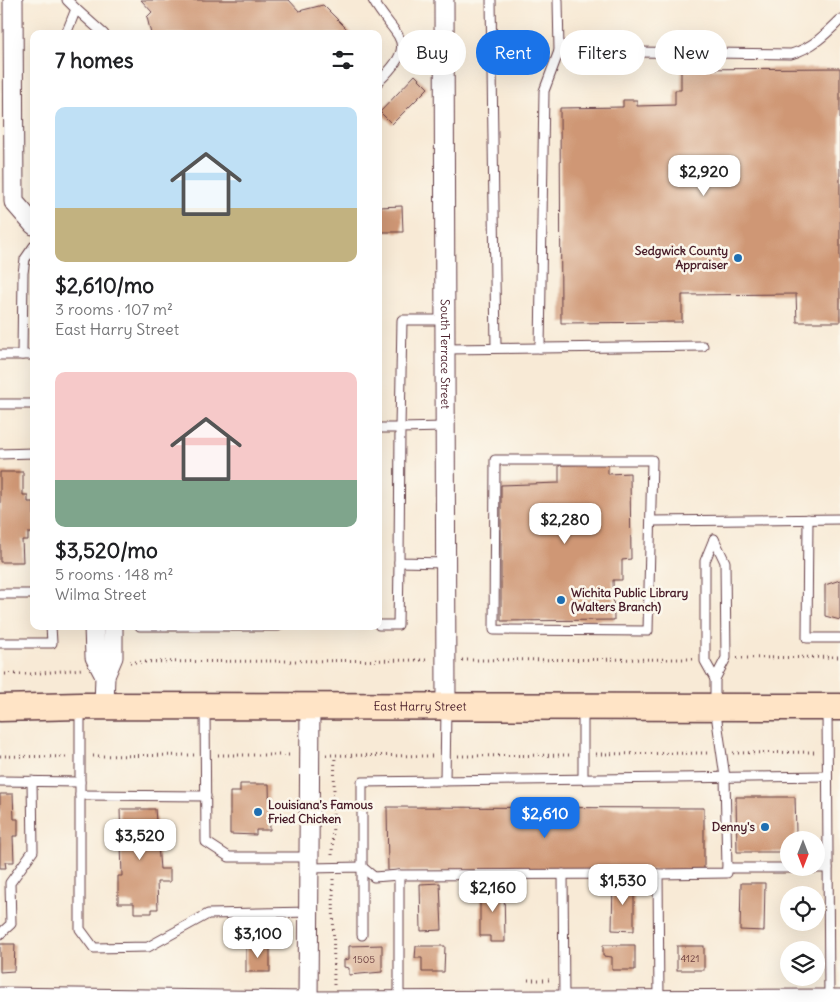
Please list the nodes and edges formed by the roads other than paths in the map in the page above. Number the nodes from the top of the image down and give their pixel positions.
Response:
1 (13, 0) edge
2 (67, 0) edge
3 (372, 0) edge
4 (444, 0) edge
5 (490, 0) edge
6 (558, 0) edge
7 (76, 9) junction
8 (840, 20) edge
9 (68, 30) edge
10 (100, 30) edge
11 (559, 51) junction
12 (382, 78) edge
13 (30, 220) edge
14 (30, 252) edge
15 (443, 320) junction
16 (703, 346) dead end
17 (496, 347) junction
18 (444, 348) junction
19 (540, 348) junction
20 (0, 355) edge
21 (22, 355) junction
22 (30, 355) edge
23 (0, 404) edge
24 (30, 404) edge
25 (444, 427) junction
26 (382, 428) edge
27 (400, 428) junction
28 (30, 453) edge
29 (0, 454) edge
30 (808, 519) junction
31 (840, 519) edge
32 (652, 521) junction
33 (399, 562) junction
34 (445, 563) junction
35 (0, 594) edge
36 (30, 594) edge
37 (382, 625) edge
38 (51, 630) edge
39 (94, 630) edge
40 (113, 630) edge
41 (840, 638) edge
42 (0, 643) edge
43 (105, 669) junction
44 (715, 679) junction
45 (92, 706) junction
46 (205, 706) junction
47 (310, 707) junction
48 (716, 707) junction
49 (833, 707) edge
50 (0, 708) edge
51 (446, 708) junction
52 (583, 708) junction
53 (827, 776) junction
54 (725, 777) junction
55 (583, 779) junction
56 (0, 781) edge
57 (32, 781) junction
58 (445, 781) junction
59 (80, 782) junction
60 (80, 795) junction
61 (206, 796) junction
62 (310, 862) junction
63 (362, 867) junction
64 (727, 868) junction
65 (828, 868) junction
66 (563, 874) junction
67 (658, 874) junction
68 (399, 875) junction
69 (310, 912) junction
70 (0, 934) edge
71 (362, 935) dead end
72 (0, 997) edge
73 (564, 999) junction
74 (835, 999) edge
75 (94, 1000) edge
76 (220, 1000) edge
77 (659, 1000) edge
78 (399, 1001) edge
79 (527, 1001) edge
80 (308, 1002) edge

1 - 13 street
2 - 7 lane
3 - 12 lane
4 - 15 street, South Terrace Street
5 - 17 lane
6 - 11 lane
7 - 9 lane
7 - 10 lane
8 - 11 lane
11 - 19 lane
14 - 21 lane
15 - 18 street, South Terrace Street
15 - 27 lane
16 - 19 lane
17 - 18 lane
17 - 19 lane
18 - 25 street, South Terrace Street
20 - 21 lane
21 - 22 lane
23 - 24 lane
25 - 27 lane
25 - 34 street, South Terrace Street
26 - 27 lane
27 - 33 lane
28 - 29 lane
30 - 31 lane
30 - 32 lane
30 - 41 lane
32 - 32 lane
33 - 34 lane
33 - 37 lane
34 - 51 street, South Terrace Street
35 - 36 lane
38 - 42 lane
39 - 43 street
40 - 43 street
43 - 45 street
44 - 44 lane
44 - 48 lane
45 - 46 main road, East Harry Street
45 - 50 main road, East Harry Street
45 - 59 lane
46 - 47 main road, East Harry Street
46 - 61 lane
47 - 51 main road, East Harry Street
47 - 62 street
48 - 49 main road, East Harry Street
48 - 52 main road, East Harry Street
48 - 54 lane
49 - 53 lane
51 - 52 main road, East Harry Street
51 - 58 lane
52 - 55 lane
53 - 54 lane
53 - 65 lane
54 - 55 lane
54 - 64 lane
55 - 58 lane
56 - 57 lane
57 - 59 lane
57 - 70 lane
58 - 63 lane
59 - 60 lane
60 - 61 lane
60 - 69 lane
61 - 62 lane
62 - 63 lane
62 - 69 street
63 - 68 lane
63 - 71 lane
64 - 65 lane
64 - 67 lane
65 - 74 lane
66 - 67 lane
66 - 68 lane
66 - 73 lane
67 - 77 lane
68 - 78 lane
69 - 80 street
72 - 75 street
73 - 77 street
73 - 79 street
74 - 77 street
75 - 76 street
76 - 80 street
78 - 79 street
78 - 80 street

